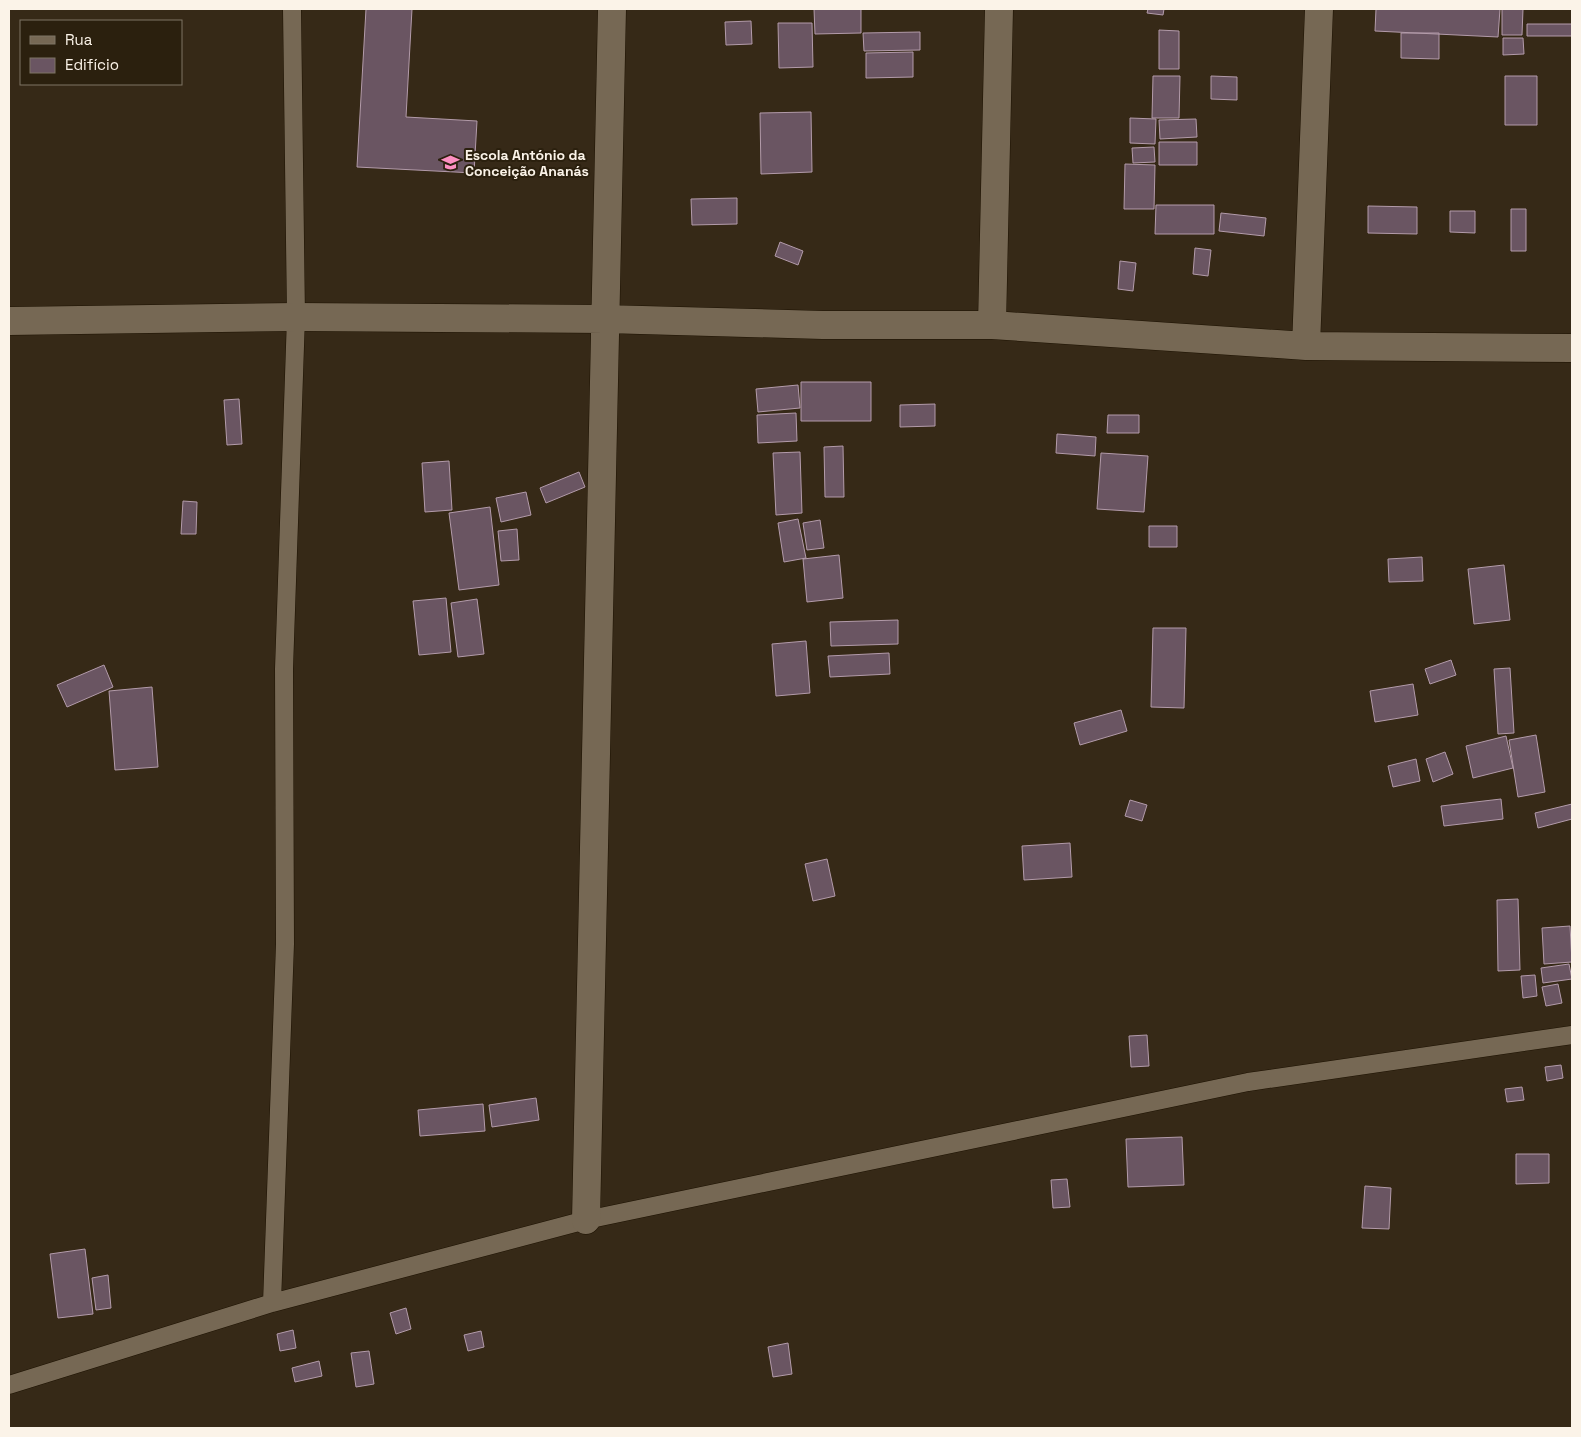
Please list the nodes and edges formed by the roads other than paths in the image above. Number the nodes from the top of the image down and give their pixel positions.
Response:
1 (292, 9) edge
2 (612, 9) edge
3 (999, 9) edge
4 (1319, 9) edge
5 (296, 317) junction
6 (605, 318) junction
7 (9, 321) edge
8 (992, 325) junction
9 (1306, 346) junction
10 (1572, 348) edge
11 (1572, 1035) edge
12 (586, 1220) junction
13 (272, 1303) junction
14 (9, 1385) edge

1 - 5 lane
2 - 6 street
3 - 8 street
4 - 9 street
5 - 6 street
5 - 7 street
5 - 13 lane
6 - 8 street
6 - 12 street
8 - 9 street
9 - 10 street
11 - 12 lane
12 - 13 lane
13 - 14 lane

